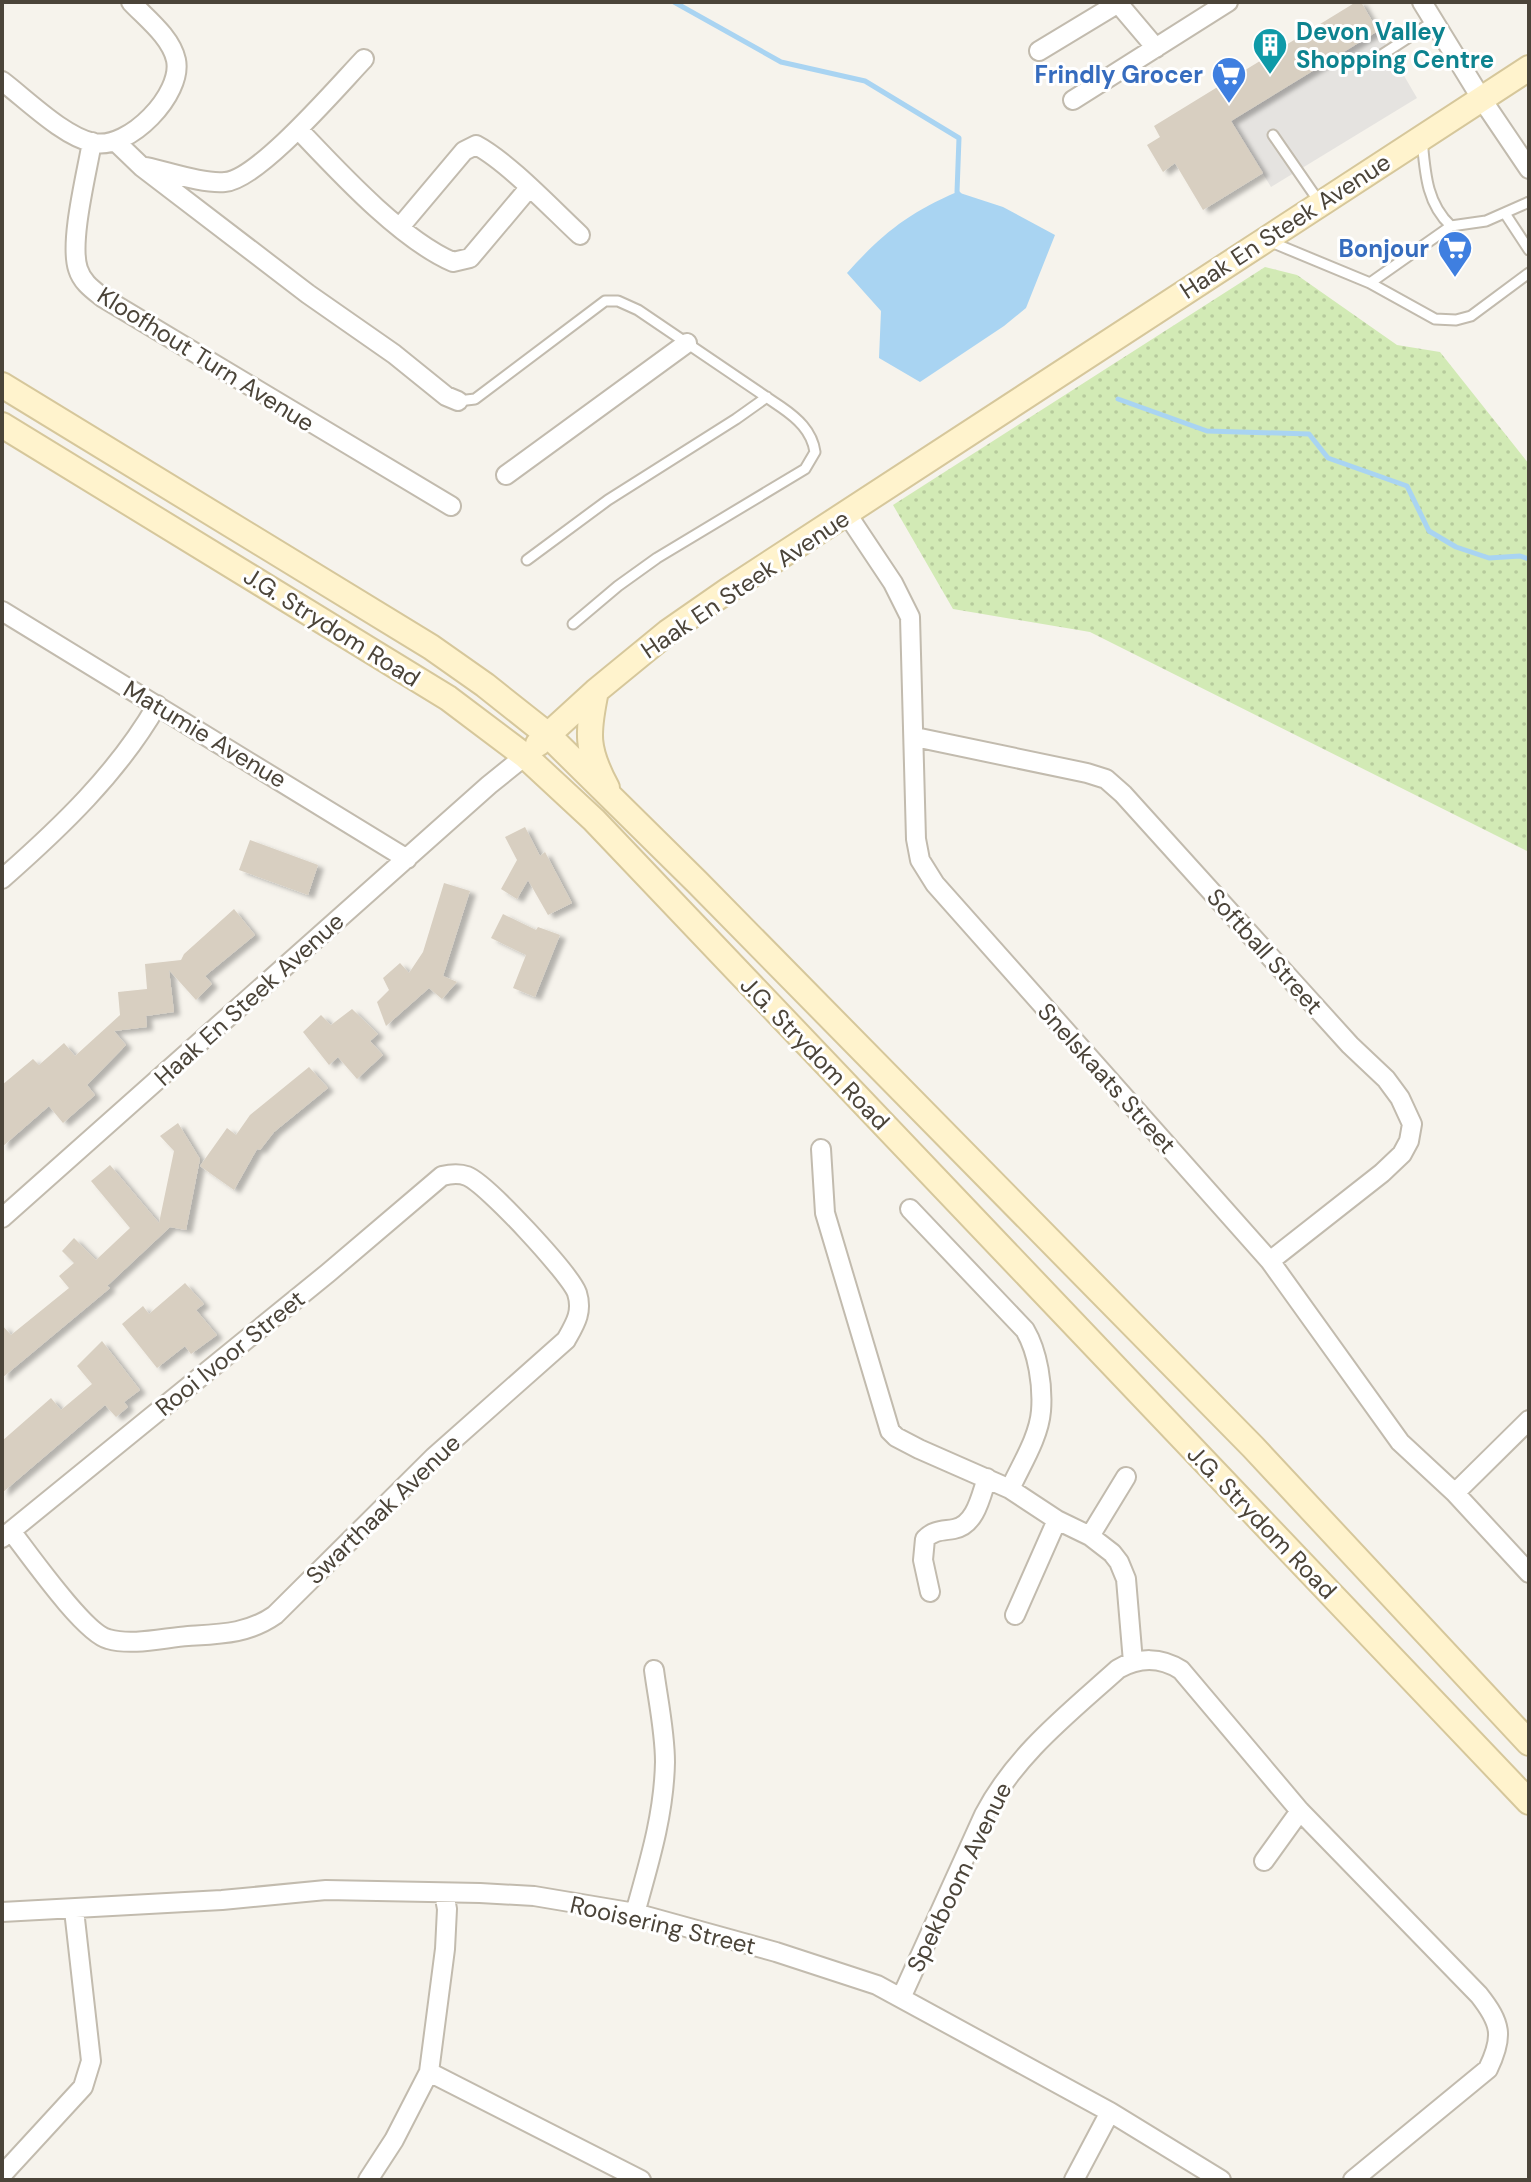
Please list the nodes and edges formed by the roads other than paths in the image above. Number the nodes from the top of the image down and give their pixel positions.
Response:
1 (131, 2) edge
2 (1118, 2) edge
3 (1228, 2) edge
4 (1422, 2) edge
5 (1435, 21) junction
6 (1156, 48) junction
7 (1039, 51) dead end
8 (1380, 56) dead end
9 (364, 59) dead end
10 (1529, 68) edge
11 (2, 81) edge
12 (1481, 98) junction
13 (1073, 100) dead end
14 (298, 129) junction
15 (1273, 135) dead end
16 (1422, 136) junction
17 (92, 142) junction
18 (116, 142) junction
19 (142, 167) junction
20 (1529, 169) edge
21 (529, 188) junction
22 (1529, 202) edge
23 (1320, 203) junction
24 (1506, 215) junction
25 (1451, 226) junction
26 (400, 227) junction
27 (580, 235) dead end
28 (1264, 240) junction
29 (1529, 250) edge
30 (1529, 273) edge
31 (1370, 283) junction
32 (687, 343) junction
33 (2, 385) edge
34 (767, 397) junction
35 (458, 401) joint
36 (2, 425) edge
37 (506, 475) dead end
38 (451, 506) dead end
39 (847, 514) junction
40 (527, 560) dead end
41 (2, 611) edge
42 (573, 624) dead end
43 (596, 691) junction
44 (157, 705) junction
45 (548, 735) junction
46 (915, 737) junction
47 (525, 756) junction
48 (613, 800) junction
49 (407, 859) junction
50 (2, 879) edge
51 (821, 1149) dead end
52 (459, 1174) joint
53 (910, 1209) dead end
54 (2, 1218) edge
55 (1270, 1261) junction
56 (1529, 1420) edge
57 (1126, 1477) dead end
58 (987, 1478) junction
59 (1010, 1489) junction
60 (1455, 1493) junction
61 (1057, 1520) junction
62 (6, 1534) edge
63 (1090, 1536) junction
64 (1529, 1573) edge
65 (930, 1592) dead end
66 (1015, 1615) dead end
67 (1133, 1662) junction
68 (654, 1670) dead end
69 (1529, 1743) edge
70 (1529, 1802) edge
71 (1300, 1811) junction
72 (1264, 1861) dead end
73 (444, 1893) junction
74 (74, 1910) junction
75 (2, 1912) edge
76 (635, 1913) junction
77 (901, 1998) junction
78 (429, 2072) junction
79 (1110, 2112) junction
80 (2, 2175) edge
81 (368, 2180) edge
82 (641, 2180) edge
83 (1074, 2180) edge
84 (1221, 2180) edge
85 (1353, 2180) edge

1 - 18 street
2 - 6 street
2 - 7 street
3 - 6 street
4 - 5 street
5 - 8 lane
5 - 12 street
6 - 13 street
9 - 14 street
10 - 12 street, Haak En Steek Avenue
11 - 17 street
12 - 16 street, Haak En Steek Avenue
12 - 20 street
14 - 19 street
14 - 26 street
15 - 23 lane
16 - 23 street, Haak En Steek Avenue
16 - 25 lane
17 - 18 street
17 - 38 street, Kloofhout Turn Avenue
18 - 19 street
19 - 35 street
21 - 26 street
21 - 26 street
21 - 27 street
22 - 24 lane
23 - 28 street, Haak En Steek Avenue
24 - 25 lane
24 - 29 lane
25 - 31 lane
28 - 31 lane
28 - 39 street, Haak En Steek Avenue
30 - 31 lane
32 - 34 lane
32 - 35 lane
32 - 37 street
33 - 45 street, J.G. Strydom Road
34 - 40 lane
34 - 42 lane
36 - 47 street, J.G. Strydom Road
39 - 43 street, Haak En Steek Avenue
39 - 46 street, Snelskaats Street
41 - 44 street, Matumie Avenue
43 - 45 street, Haak En Steek Avenue
43 - 48 street
44 - 49 street, Matumie Avenue
44 - 50 street
45 - 47 street, Haak En Steek Avenue
45 - 48 street, J.G. Strydom Road
46 - 55 street, Snelskaats Street
46 - 55 street, Softball Street
47 - 49 street, Haak En Steek Avenue
47 - 70 street, J.G. Strydom Road
48 - 69 street, J.G. Strydom Road
49 - 54 street, Haak En Steek Avenue
51 - 58 street
52 - 62 street, Rooi Ivoor Street
52 - 62 street, Swarthaak Avenue
53 - 59 street
55 - 60 street, Snelskaats Street
56 - 60 street
57 - 63 street
58 - 59 street
58 - 65 street
59 - 61 street
60 - 64 street, Snelskaats Street
61 - 63 street
61 - 66 street
63 - 67 street
67 - 71 street
67 - 77 street, Spekboom Avenue
68 - 76 street
71 - 72 street
71 - 85 street
73 - 74 street, Rooisering Street
73 - 76 street, Rooisering Street
73 - 78 street
74 - 75 street, Rooisering Street
74 - 80 street
76 - 77 street, Rooisering Street
77 - 79 street, Rooisering Street
78 - 81 street
78 - 82 street
79 - 83 street
79 - 84 street, Rooisering Street

